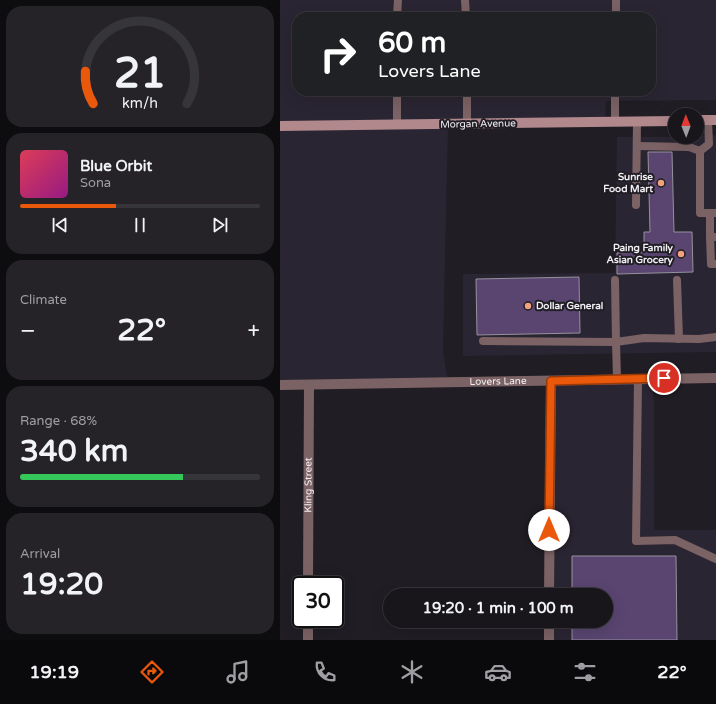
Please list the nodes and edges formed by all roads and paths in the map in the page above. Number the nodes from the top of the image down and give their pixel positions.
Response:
1 (398, 0) edge
2 (466, 0) edge
3 (616, 0) edge
4 (397, 12) edge
5 (466, 12) edge
6 (616, 12) edge
7 (397, 96) edge
8 (467, 96) edge
9 (615, 96) edge
10 (712, 120) edge
11 (637, 121) junction
12 (668, 121) edge
13 (615, 122) junction
14 (467, 124) junction
15 (396, 125) junction
16 (280, 126) edge
17 (637, 146) junction
18 (700, 151) junction
19 (636, 205) dead end
20 (713, 213) edge
21 (713, 236) edge
22 (716, 264) edge
23 (615, 280) dead end
24 (677, 280) dead end
25 (716, 337) edge
26 (679, 339) junction
27 (483, 341) dead end
28 (616, 342) junction
29 (716, 378) edge
30 (617, 379) junction
31 (638, 379) junction
32 (551, 381) junction
33 (280, 385) edge
34 (309, 385) junction
35 (716, 560) edge
36 (308, 576) edge
37 (549, 588) edge
38 (308, 628) edge
39 (549, 628) edge
40 (308, 640) edge
41 (549, 640) edge

1 - 4 lane
2 - 5 lane
3 - 6 lane
7 - 15 lane
8 - 14 lane
9 - 13 lane
10 - 18 lane
11 - 12 street, Morgan Avenue
11 - 13 street, Morgan Avenue
11 - 17 lane
13 - 14 street, Morgan Avenue
14 - 15 street, Morgan Avenue
15 - 16 street, Morgan Avenue
17 - 18 lane
17 - 19 lane
18 - 20 lane
20 - 21 lane
21 - 22 lane
23 - 28 lane
24 - 26 lane
25 - 26 lane
26 - 28 lane
27 - 28 lane
28 - 30 lane
29 - 31 street, Lovers Lane
30 - 31 street, Lovers Lane
30 - 32 street, Lovers Lane
31 - 35 lane
32 - 34 street, Lovers Lane
32 - 37 street
33 - 34 street, Lovers Lane
34 - 36 street, Kling Street
38 - 40 street
39 - 41 street

